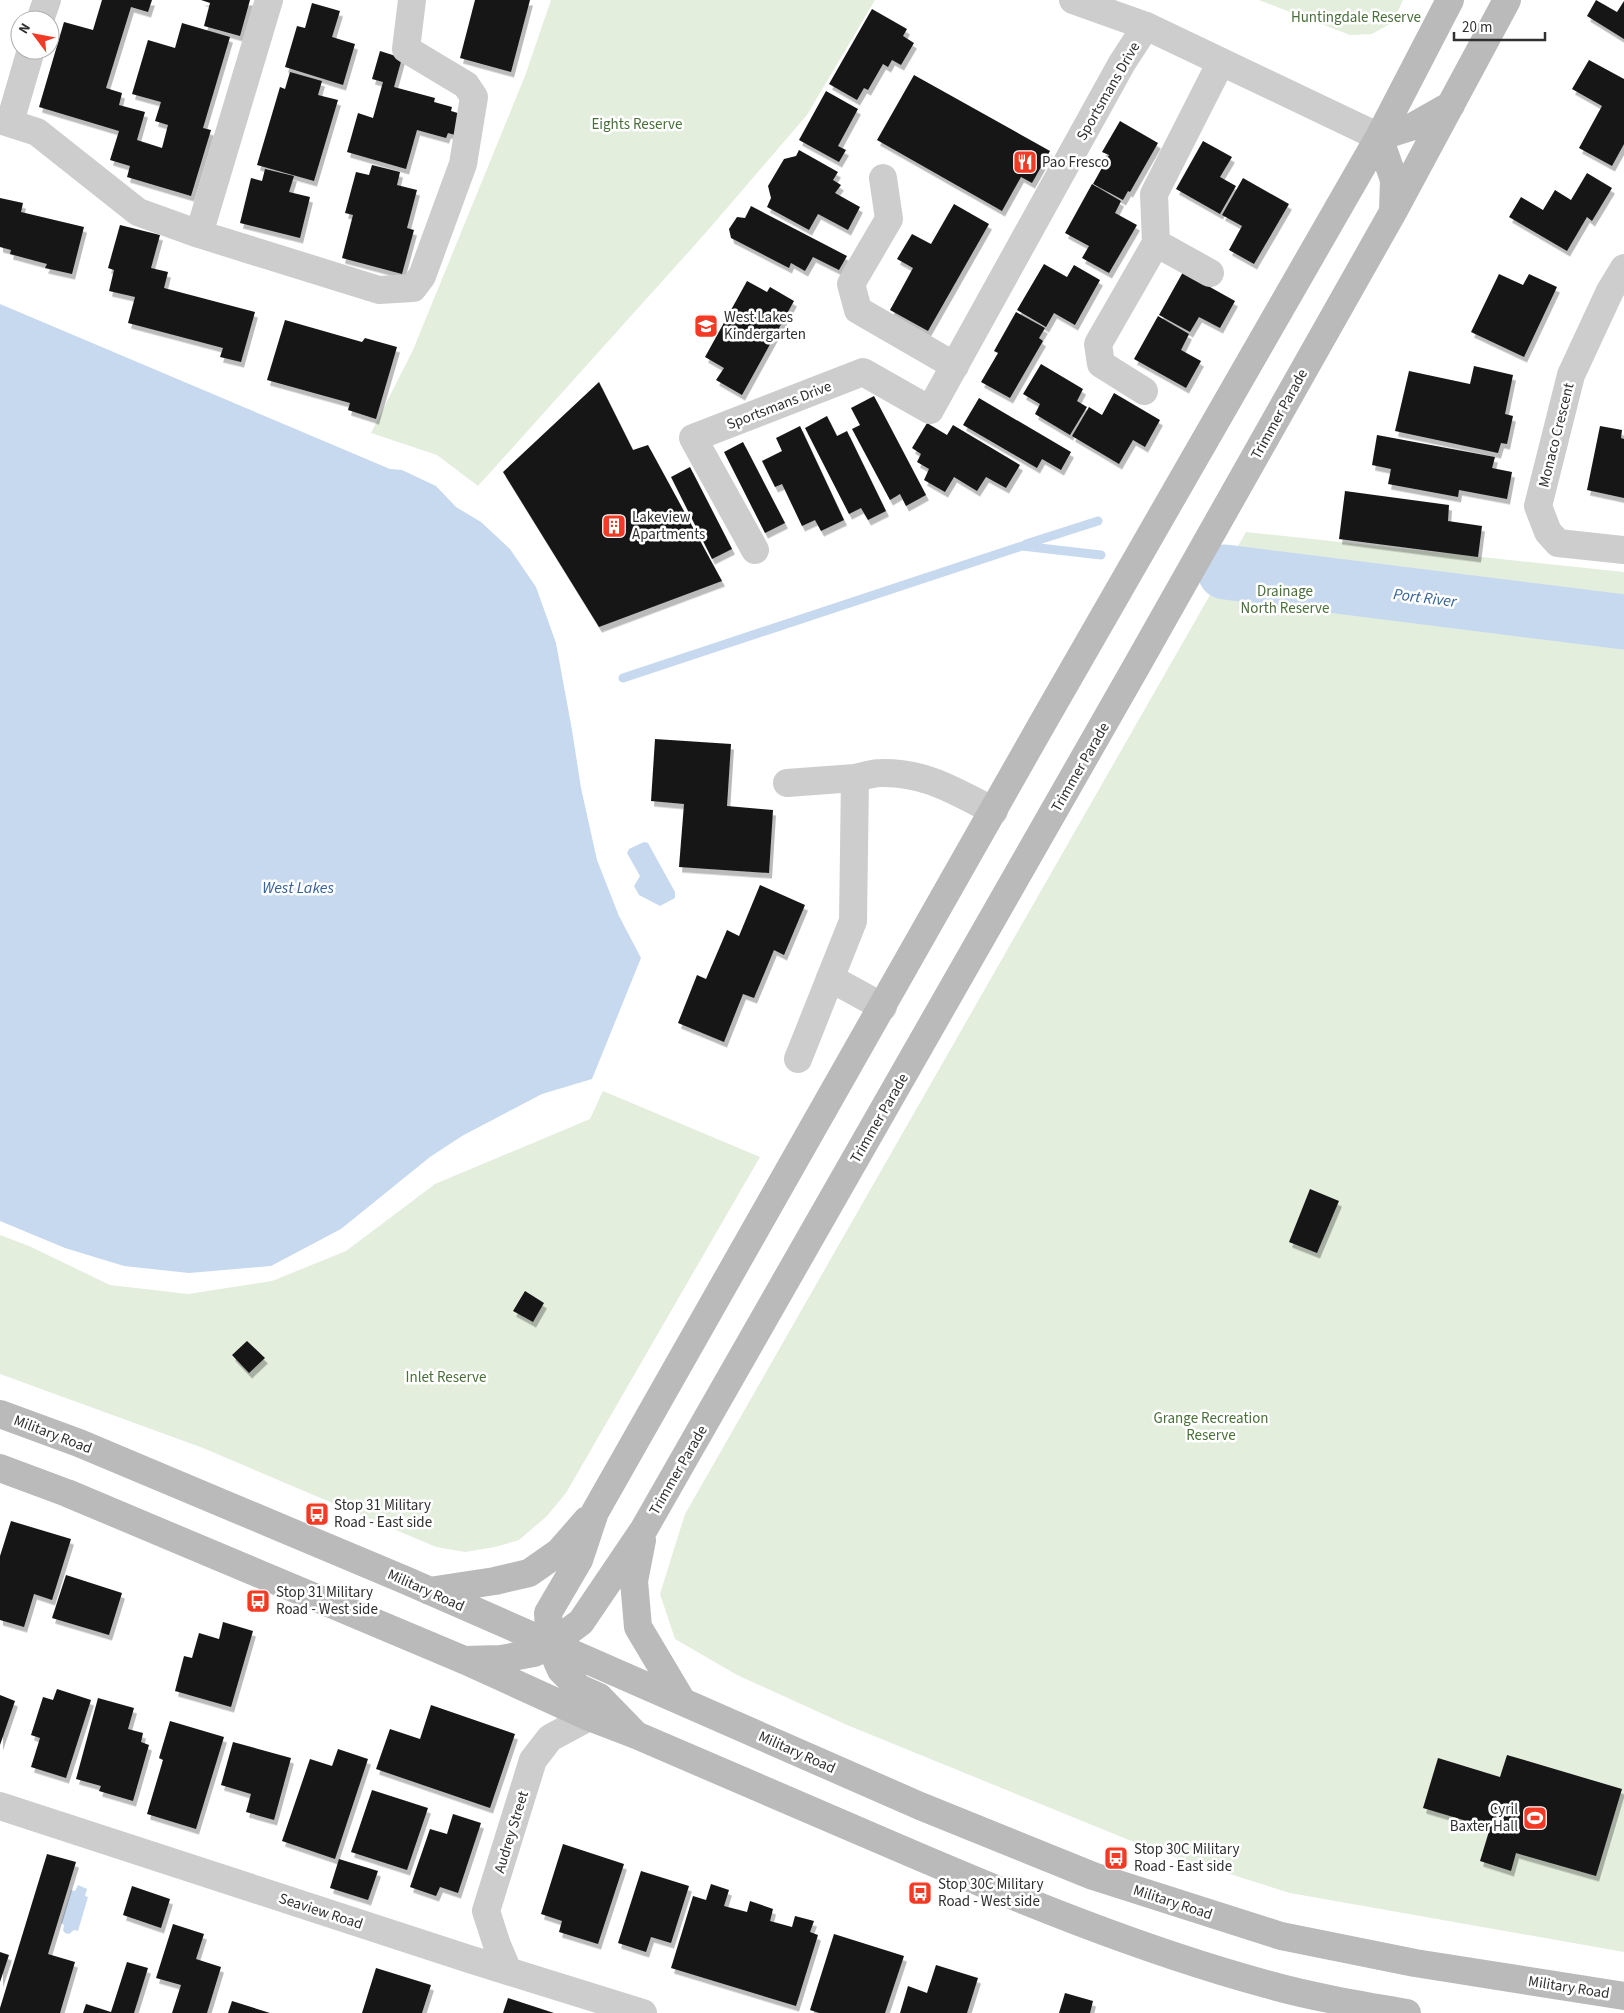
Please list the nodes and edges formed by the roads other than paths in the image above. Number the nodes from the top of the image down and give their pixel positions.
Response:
1 (269, 0) edge
2 (412, 0) edge
3 (1073, 0) edge
4 (1450, 0) edge
5 (1507, 0) edge
6 (1146, 26) junction
7 (27, 60) edge
8 (1221, 62) junction
9 (1451, 105) junction
10 (5, 121) edge
11 (1379, 137) junction
12 (883, 178) dead end
13 (1393, 212) junction
14 (199, 234) junction
15 (1156, 243) junction
16 (1624, 268) edge
17 (1210, 273) dead end
18 (955, 366) junction
19 (1144, 391) dead end
20 (755, 550) dead end
21 (1624, 550) edge
22 (855, 778) junction
23 (787, 782) dead end
24 (994, 811) junction
25 (830, 978) junction
26 (883, 1007) junction
27 (798, 1059) dead end
28 (0, 1414) edge
29 (0, 1468) edge
30 (595, 1512) junction
31 (644, 1529) junction
32 (429, 1590) junction
33 (550, 1645) junction
34 (464, 1660) junction
35 (682, 1701) junction
36 (589, 1717) junction
37 (636, 1735) junction
38 (0, 1806) edge
39 (508, 1971) junction
40 (1624, 1996) edge
41 (643, 2013) edge
42 (1407, 2013) edge

1 - 14 street
2 - 14 street
3 - 6 street, Sportsmans Drive
4 - 11 main road
5 - 9 main road, Trimmer Parade
6 - 8 street, Sportsmans Drive
6 - 18 street, Sportsmans Drive
7 - 10 street
8 - 11 street, Sportsmans Drive
8 - 15 street
9 - 11 main road
9 - 13 main road, Trimmer Parade
10 - 14 street
11 - 13 main road
11 - 24 main road
12 - 18 street
13 - 31 main road, Trimmer Parade
15 - 17 street
15 - 19 street
16 - 21 street, Monaco Crescent
18 - 20 street, Sportsmans Drive
22 - 23 street
22 - 24 street
22 - 25 street
24 - 26 main road
25 - 26 street
25 - 27 street
26 - 30 main road
28 - 32 main road, Military Road
29 - 34 main road
30 - 32 main road
30 - 33 main road
31 - 33 main road, Trimmer Parade
31 - 35 main road, Trimmer Parade
32 - 33 main road, Military Road
33 - 34 main road, Trimmer Parade
33 - 35 main road, Military Road
33 - 37 main road
34 - 36 main road
35 - 40 main road, Military Road
36 - 37 main road
36 - 39 street, Audrey Street
37 - 42 main road
38 - 39 street, Seaview Road
39 - 41 street, Seaview Road

